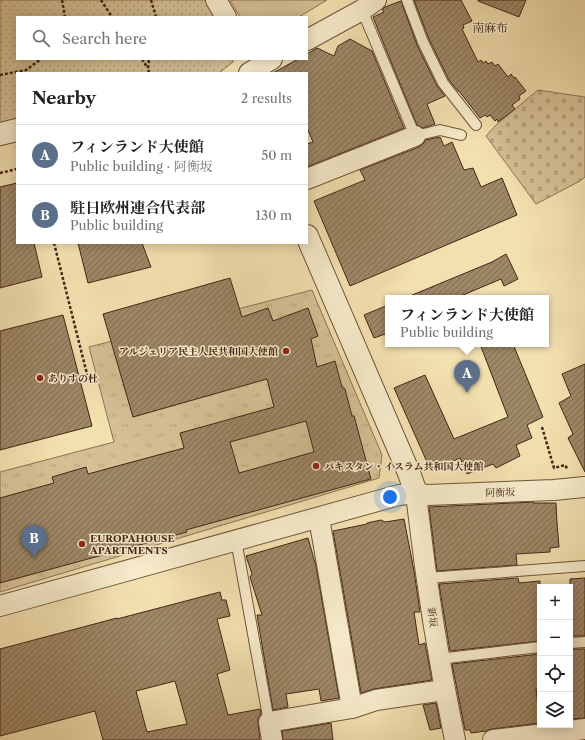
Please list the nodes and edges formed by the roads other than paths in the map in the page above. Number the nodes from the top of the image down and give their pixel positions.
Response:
1 (216, 0) edge
2 (407, 0) edge
3 (369, 5) edge
4 (225, 16) edge
5 (308, 39) edge
6 (269, 60) edge
7 (250, 67) edge
8 (476, 125) dead end
9 (16, 130) edge
10 (0, 134) edge
11 (415, 136) junction
12 (462, 136) dead end
13 (308, 179) edge
14 (308, 238) edge
15 (582, 487) edge
16 (416, 493) junction
17 (319, 518) junction
18 (236, 540) junction
19 (585, 566) edge
20 (427, 578) junction
21 (0, 606) edge
22 (585, 642) edge
23 (573, 643) edge
24 (537, 647) edge
25 (439, 658) junction
26 (444, 690) junction
27 (352, 708) junction
28 (585, 730) edge
29 (270, 731) edge
30 (455, 740) edge
31 (493, 740) edge

1 - 4 street
2 - 8 lane
3 - 5 street
3 - 11 lane
6 - 7 street
9 - 10 street
11 - 12 lane
11 - 13 street
14 - 16 street
15 - 16 street, 阿衡坂
16 - 17 street, 阿衡坂
16 - 20 street, 新坂
17 - 18 street, 阿衡坂
17 - 27 street
18 - 21 street, 阿衡坂
18 - 29 lane
19 - 20 lane
20 - 25 street, 新坂
22 - 23 lane
24 - 25 lane
25 - 26 street, 新坂
26 - 27 street
26 - 30 street, 新坂
27 - 29 street
28 - 31 street

